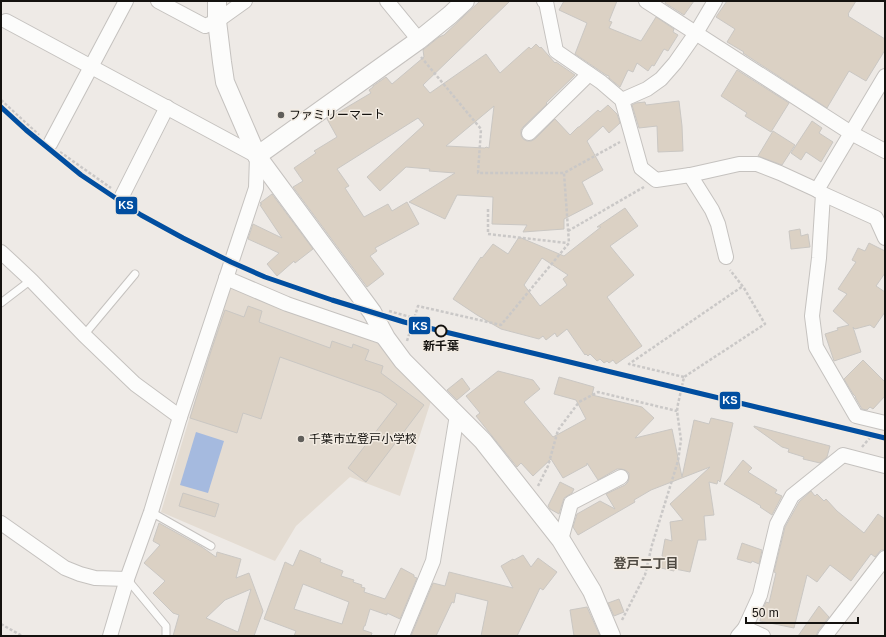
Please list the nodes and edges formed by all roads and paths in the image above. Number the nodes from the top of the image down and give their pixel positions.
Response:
1 (126, 1) edge
2 (158, 1) edge
3 (217, 1) edge
4 (245, 1) edge
5 (387, 1) edge
6 (465, 1) edge
7 (544, 1) edge
8 (646, 1) edge
9 (715, 1) edge
10 (6, 21) dead end
11 (217, 21) junction
12 (696, 33) junction
13 (415, 42) junction
14 (91, 67) junction
15 (589, 74) junction
16 (885, 76) edge
17 (622, 100) junction
18 (167, 107) junction
19 (529, 133) dead end
20 (851, 133) junction
21 (632, 135) junction
22 (50, 144) dead end
23 (885, 150) edge
24 (257, 156) junction
25 (564, 173) junction
26 (690, 175) junction
27 (656, 180) junction
28 (820, 192) junction
29 (122, 196) dead end
30 (488, 209) dead end
31 (568, 231) junction
32 (885, 238) edge
33 (568, 244) junction
34 (1, 252) edge
35 (726, 257) joint
36 (135, 274) dead end
37 (226, 278) junction
38 (31, 280) junction
39 (743, 286) junction
40 (1, 303) edge
41 (84, 335) junction
42 (386, 338) junction
43 (402, 359) junction
44 (684, 377) junction
45 (677, 411) junction
46 (457, 415) junction
47 (180, 417) junction
48 (884, 422) edge
49 (853, 458) junction
50 (885, 466) edge
51 (621, 477) dead end
52 (531, 502) junction
53 (151, 512) junction
54 (1, 523) edge
55 (561, 540) junction
56 (211, 546) dead end
57 (885, 558) edge
58 (127, 578) junction
59 (1, 624) edge
60 (615, 629) edge
61 (742, 632) edge
62 (22, 636) edge
63 (110, 636) edge
64 (166, 636) edge
65 (402, 636) edge
66 (763, 636) edge
67 (825, 636) edge

1 - 14 street
2 - 11 street
3 - 11 street
4 - 11 street
5 - 13 street
6 - 13 street
7 - 15 street
8 - 12 street
9 - 12 street
10 - 14 street
11 - 24 street
12 - 17 street
12 - 20 street
13 - 24 street
13 - 25 path
14 - 18 street
14 - 22 street
15 - 17 street
15 - 19 street
16 - 20 street
17 - 21 street
18 - 24 street
18 - 29 street
20 - 23 street
20 - 28 street
21 - 25 path
21 - 27 street
24 - 37 street
24 - 42 street
25 - 31 path
26 - 27 street
26 - 28 street
26 - 35 street
27 - 31 path
28 - 32 street
28 - 48 street
30 - 33 path
31 - 33 path
33 - 43 path
34 - 38 street
35 - 39 path
36 - 41 lane
37 - 42 street
37 - 47 street
38 - 40 lane
38 - 41 street
39 - 44 path
39 - 44 path
41 - 47 street
42 - 43 street
43 - 46 street
44 - 45 path
45 - 52 path
45 - 60 path
46 - 52 street
46 - 65 street
47 - 53 street
48 - 49 path
49 - 50 street
49 - 61 street
51 - 55 street
52 - 55 street
53 - 56 lane
53 - 58 street
54 - 58 street
55 - 60 street
57 - 67 street
58 - 63 street
58 - 64 lane
59 - 62 path
61 - 66 street

